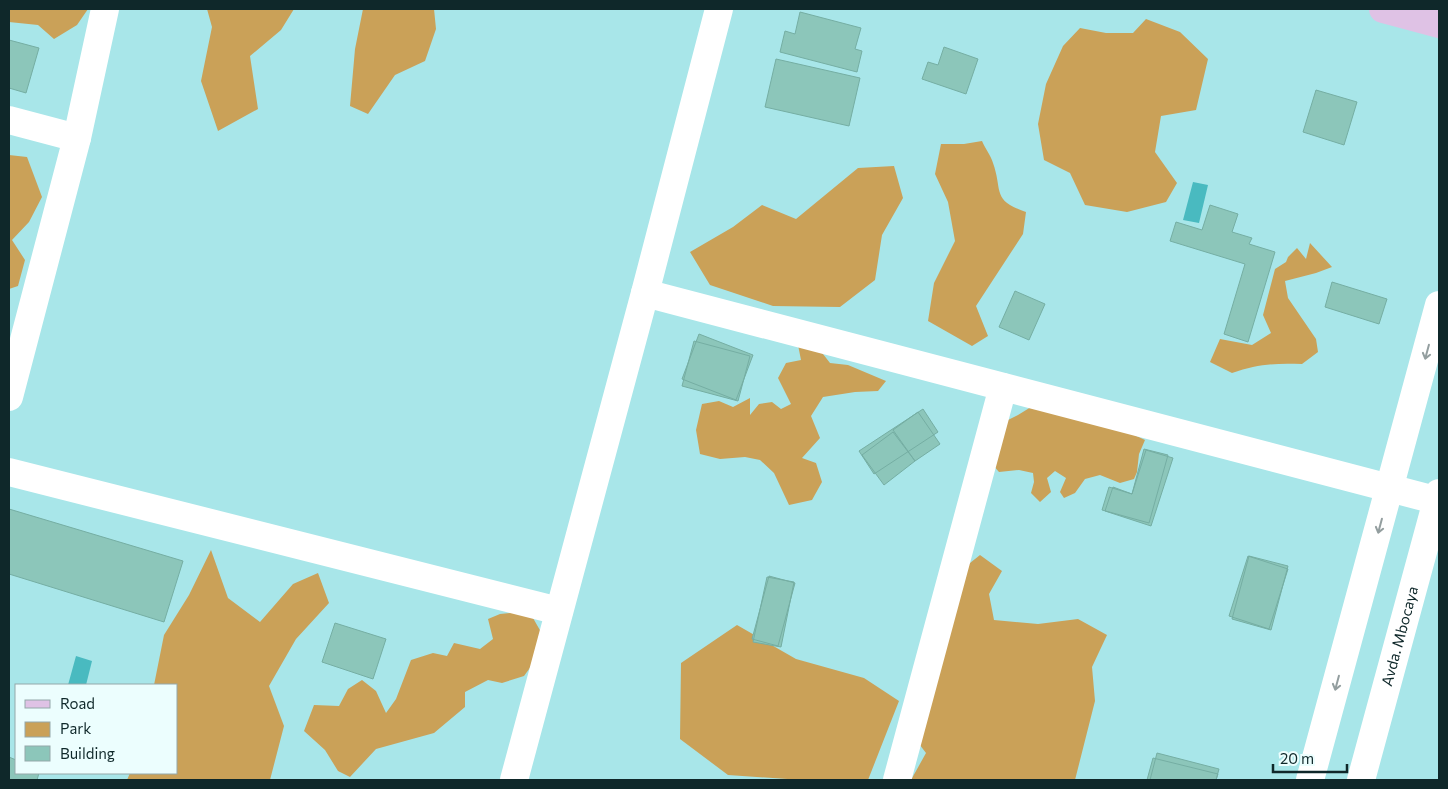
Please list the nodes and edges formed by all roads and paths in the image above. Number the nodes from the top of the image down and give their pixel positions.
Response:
1 (105, 9) edge
2 (719, 9) edge
3 (1383, 9) edge
4 (1439, 24) edge
5 (9, 120) edge
6 (77, 138) junction
7 (645, 293) junction
8 (1439, 305) edge
9 (1003, 387) junction
10 (9, 397) edge
11 (9, 472) edge
12 (1391, 488) junction
13 (1439, 498) edge
14 (559, 611) junction
15 (514, 780) edge
16 (897, 780) edge
17 (1310, 780) edge
18 (1361, 780) edge

1 - 6 street
2 - 7 street
3 - 4 main road
5 - 6 street
6 - 10 street
7 - 9 street
7 - 14 street
8 -> 12 street
9 - 12 street
9 - 16 street
11 - 14 street
12 - 13 street
12 -> 17 street
13 - 18 street, Avda. Mbocaya
14 - 15 street

